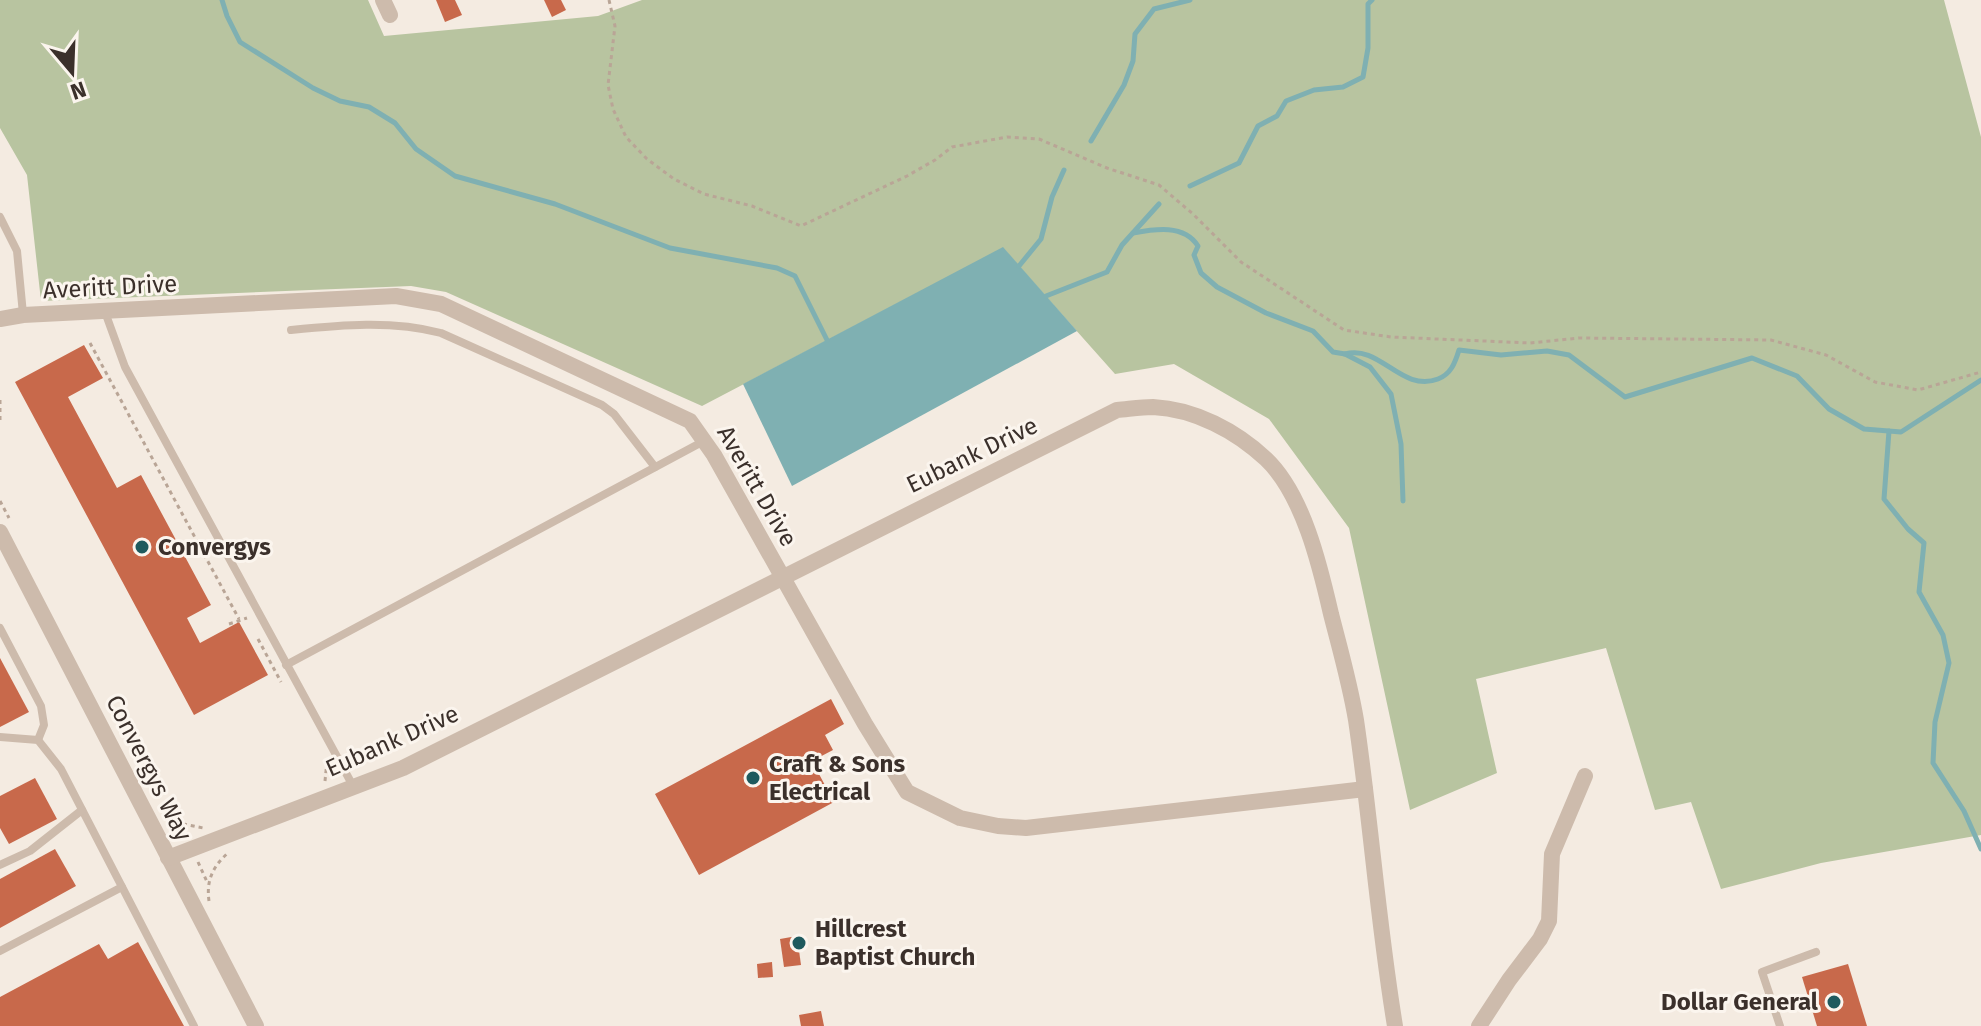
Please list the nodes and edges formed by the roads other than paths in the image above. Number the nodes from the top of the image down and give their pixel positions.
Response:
1 (0, 217) edge
2 (105, 311) junction
3 (23, 315) junction
4 (0, 319) edge
5 (291, 330) dead end
6 (704, 441) junction
7 (655, 467) junction
8 (7, 531) edge
9 (781, 576) junction
10 (0, 628) edge
11 (286, 665) junction
12 (0, 737) edge
13 (38, 740) junction
14 (1585, 776) dead end
15 (350, 780) junction
16 (1365, 789) junction
17 (82, 810) junction
18 (168, 858) junction
19 (0, 865) edge
20 (122, 887) junction
21 (0, 951) edge
22 (1816, 952) dead end
23 (194, 1026) edge
24 (256, 1026) edge
25 (1395, 1026) edge
26 (1479, 1026) edge
27 (1780, 1026) edge

1 - 3 lane
2 - 3 street, Averitt Drive
2 - 6 street, Averitt Drive
2 - 11 lane
3 - 4 street, Averitt Drive
5 - 7 lane
6 - 7 lane
6 - 9 street, Averitt Drive
7 - 11 lane
8 - 18 street, Convergys Way
9 - 15 street, Eubank Drive
9 - 16 street, Averitt Drive
9 - 16 street, Eubank Drive
10 - 13 lane
11 - 15 lane
12 - 13 lane
13 - 17 lane
14 - 26 street
15 - 18 street, Eubank Drive
16 - 25 street, Eubank Drive
17 - 19 lane
17 - 20 lane
18 - 24 street, Convergys Way
20 - 21 lane
20 - 23 lane
22 - 27 lane

